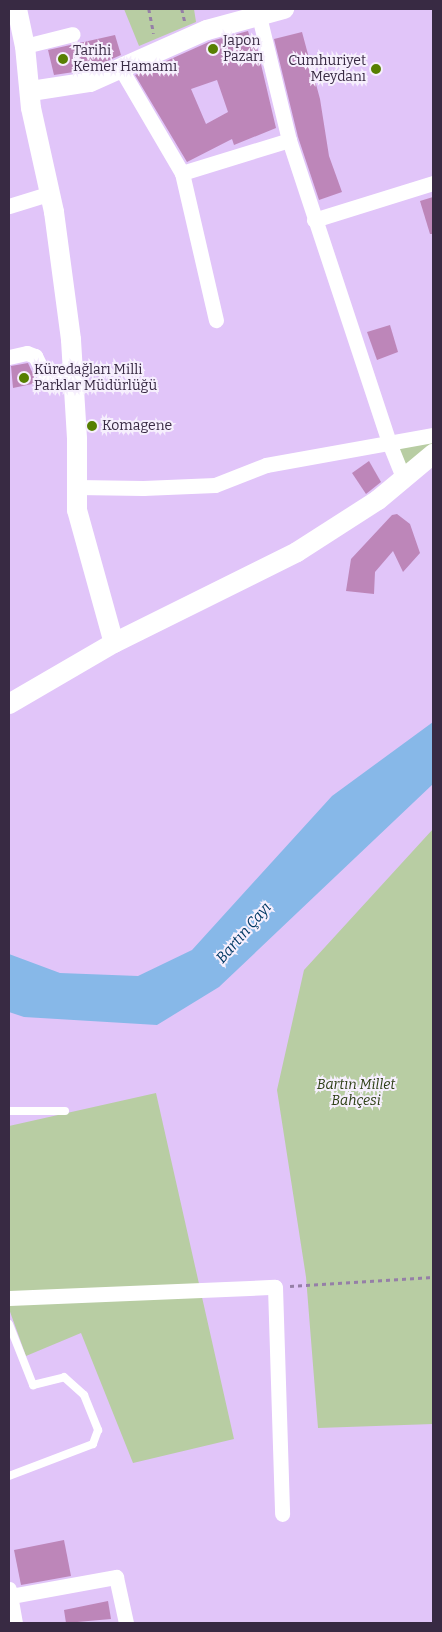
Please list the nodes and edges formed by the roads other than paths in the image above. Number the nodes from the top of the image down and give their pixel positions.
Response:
1 (17, 9) edge
2 (284, 9) edge
3 (258, 16) junction
4 (73, 34) dead end
5 (25, 46) junction
6 (122, 69) junction
7 (31, 91) junction
8 (289, 140) junction
9 (182, 173) junction
10 (433, 183) edge
11 (51, 193) junction
12 (9, 206) edge
13 (314, 220) junction
14 (216, 320) dead end
15 (9, 357) edge
16 (73, 369) junction
17 (433, 435) edge
18 (390, 445) junction
19 (433, 454) edge
20 (403, 477) junction
21 (77, 486) junction
22 (114, 642) junction
23 (9, 704) edge
24 (9, 1111) edge
25 (65, 1111) dead end
26 (9, 1298) edge
27 (9, 1324) edge
28 (9, 1476) edge
29 (282, 1514) dead end
30 (10, 1592) edge
31 (15, 1623) edge
32 (126, 1623) edge

1 - 5 street
2 - 3 street
3 - 6 street
3 - 8 street
4 - 5 street
5 - 7 street
6 - 7 street
6 - 9 street
7 - 11 street
8 - 9 street
8 - 13 street
9 - 14 street
10 - 13 street
11 - 12 street
11 - 16 street
13 - 18 street
15 - 16 street
16 - 21 street
17 - 18 street
18 - 20 street
18 - 21 street
19 - 20 street
20 - 22 street
21 - 22 street
22 - 23 street
24 - 25 lane
26 - 29 street
27 - 28 lane
30 - 31 street
30 - 32 street

